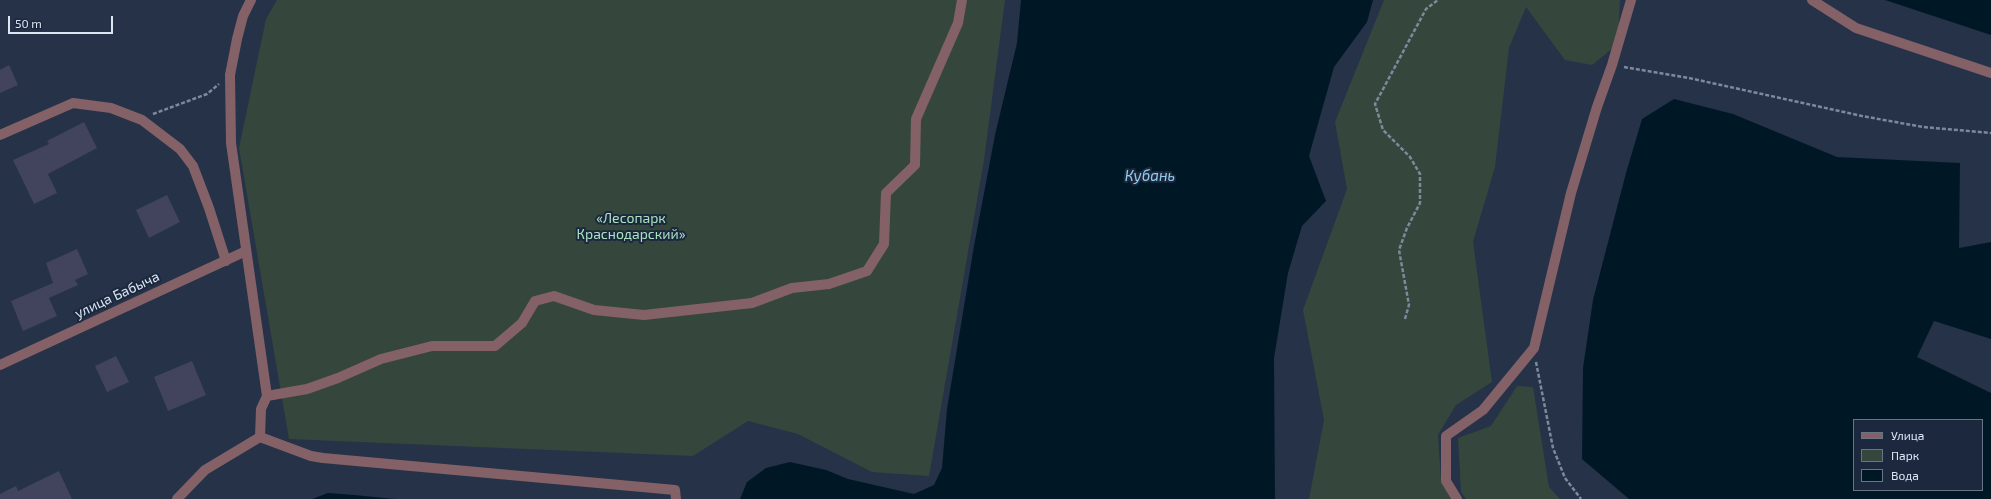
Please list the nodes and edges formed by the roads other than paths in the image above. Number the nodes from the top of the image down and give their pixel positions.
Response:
1 (251, 0) edge
2 (962, 0) edge
3 (1631, 0) edge
4 (1812, 0) edge
5 (1991, 73) edge
6 (0, 135) edge
7 (246, 251) junction
8 (226, 261) junction
9 (0, 365) edge
10 (267, 396) junction
11 (260, 437) junction
12 (178, 499) edge
13 (676, 499) edge
14 (1457, 499) edge

1 - 7 street
2 - 10 street
3 - 14 street
4 - 5 street
6 - 8 street
7 - 8 street, улица Бабыча
7 - 10 street
8 - 9 street, улица Бабыча
10 - 11 street
11 - 12 street
11 - 13 street

